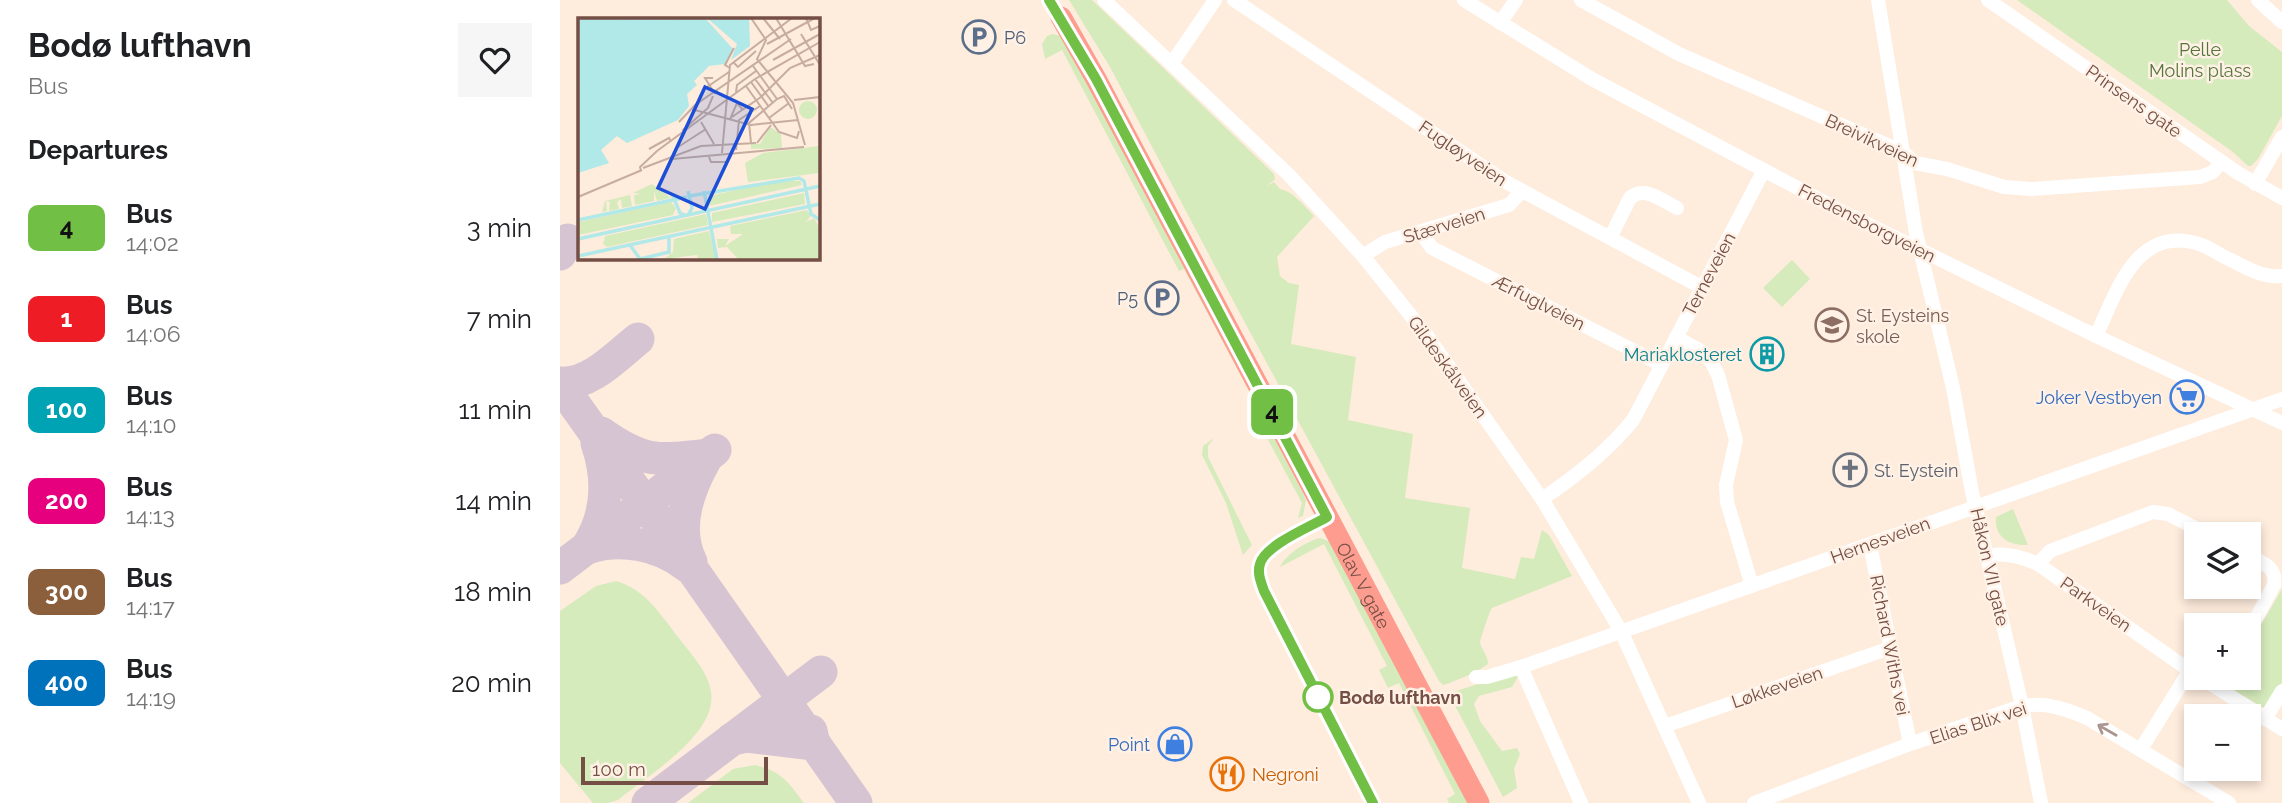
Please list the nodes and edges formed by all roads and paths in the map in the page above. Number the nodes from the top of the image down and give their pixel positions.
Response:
1 (1104, 0) edge
2 (1215, 0) edge
3 (1234, 0) edge
4 (1464, 0) edge
5 (1516, 0) edge
6 (1581, 0) edge
7 (1878, 0) edge
8 (1988, 0) edge
9 (2258, 0) edge
10 (1055, 8) edge
11 (2282, 22) edge
12 (1500, 23) junction
13 (1172, 63) junction
14 (2282, 137) edge
15 (1903, 152) junction
16 (2221, 162) junction
17 (1764, 170) junction
18 (2255, 184) junction
19 (1522, 191) junction
20 (2282, 198) edge
21 (1677, 208) dead end
22 (1421, 233) junction
23 (1610, 238) junction
24 (1921, 249) junction
25 (1363, 256) junction
26 (2282, 276) edge
27 (1703, 288) junction
28 (2096, 336) junction
29 (1676, 337) junction
30 (1662, 365) junction
31 (2282, 399) edge
32 (2255, 409) junction
33 (2282, 423) edge
34 (1542, 499) junction
35 (1976, 506) junction
36 (2184, 522) edge
37 (1870, 545) junction
38 (1987, 556) junction
39 (2261, 562) edge
40 (2038, 564) junction
41 (1752, 586) junction
42 (2259, 613) edge
43 (1621, 631) junction
44 (1890, 648) junction
45 (2184, 666) edge
46 (1521, 667) junction
47 (1476, 677) dead end
48 (2184, 689) edge
49 (2228, 690) edge
50 (2282, 691) edge
51 (2022, 706) junction
52 (2265, 719) junction
53 (1665, 726) junction
54 (2282, 729) edge
55 (1910, 744) junction
56 (2141, 749) junction
57 (1479, 803) edge
58 (1581, 803) edge
59 (1699, 803) edge
60 (1754, 803) edge
61 (2041, 803) edge
62 (2229, 803) edge

1 - 13 street, Gildeskålveien
2 - 13 street
3 - 19 street, Fugløyveien
4 - 12 street, Fredensborgveien
5 - 12 street
6 - 15 street, Breivikveien
7 - 15 street, Håkon VII gate
8 - 16 street, Prinsens gate
9 - 11 street
10 - 57 highway, Olav V gate
12 - 17 street, Fredensborgveien
13 - 25 street, Gildeskålveien
14 - 18 street
15 - 16 street, Breivikveien
15 - 24 street, Håkon VII gate
16 - 18 street, Prinsens gate
17 - 24 street, Fredensborgveien
17 - 27 street, Terneveien
18 - 20 street, Prinsens gate
19 - 22 street, Stærveien
19 - 23 street, Fugløyveien
21 - 23 street
22 - 25 street, Stærveien
22 - 30 street, Ærfuglveien
23 - 27 street, Fugløyveien
24 - 28 street, Fredensborgveien
24 - 35 street, Håkon VII gate
25 - 34 street, Gildeskålveien
26 - 28 street
27 - 29 street, Terneveien
28 - 32 street, Fredensborgveien
29 - 30 street, Terneveien
29 - 41 street
30 - 34 street, Terneveien
31 - 32 street, Hernesveien
32 - 33 street, Fredensborgveien
32 - 35 street, Hernesveien
34 - 43 street, Gildeskålveien
35 - 37 street, Hernesveien
35 - 38 street, Håkon VII gate
36 - 40 street
37 - 41 street, Hernesveien
37 - 44 street, Richard Withs vei
38 - 40 street, Parkveien
38 - 51 street, Håkon VII gate
39 - 42 street
40 - 45 street, Parkveien
41 - 43 street, Hernesveien
43 - 46 street, Hernesveien
43 - 53 street, Gildeskålveien
44 - 53 street, Løkkeveien
44 - 55 street, Richard Withs vei
46 - 47 street, Hernesveien
46 - 58 street
48 - 56 street
49 - 52 street, Parkveien
50 - 52 street
51 - 55 street, Elias Blix vei
56 -> 51 street, Elias Blix vei
51 - 61 street, Håkon VII gate
52 - 54 street, Parkveien
53 - 59 street, Gildeskålveien
55 - 60 street, Elias Blix vei
56 - 62 street, Elias Blix vei

